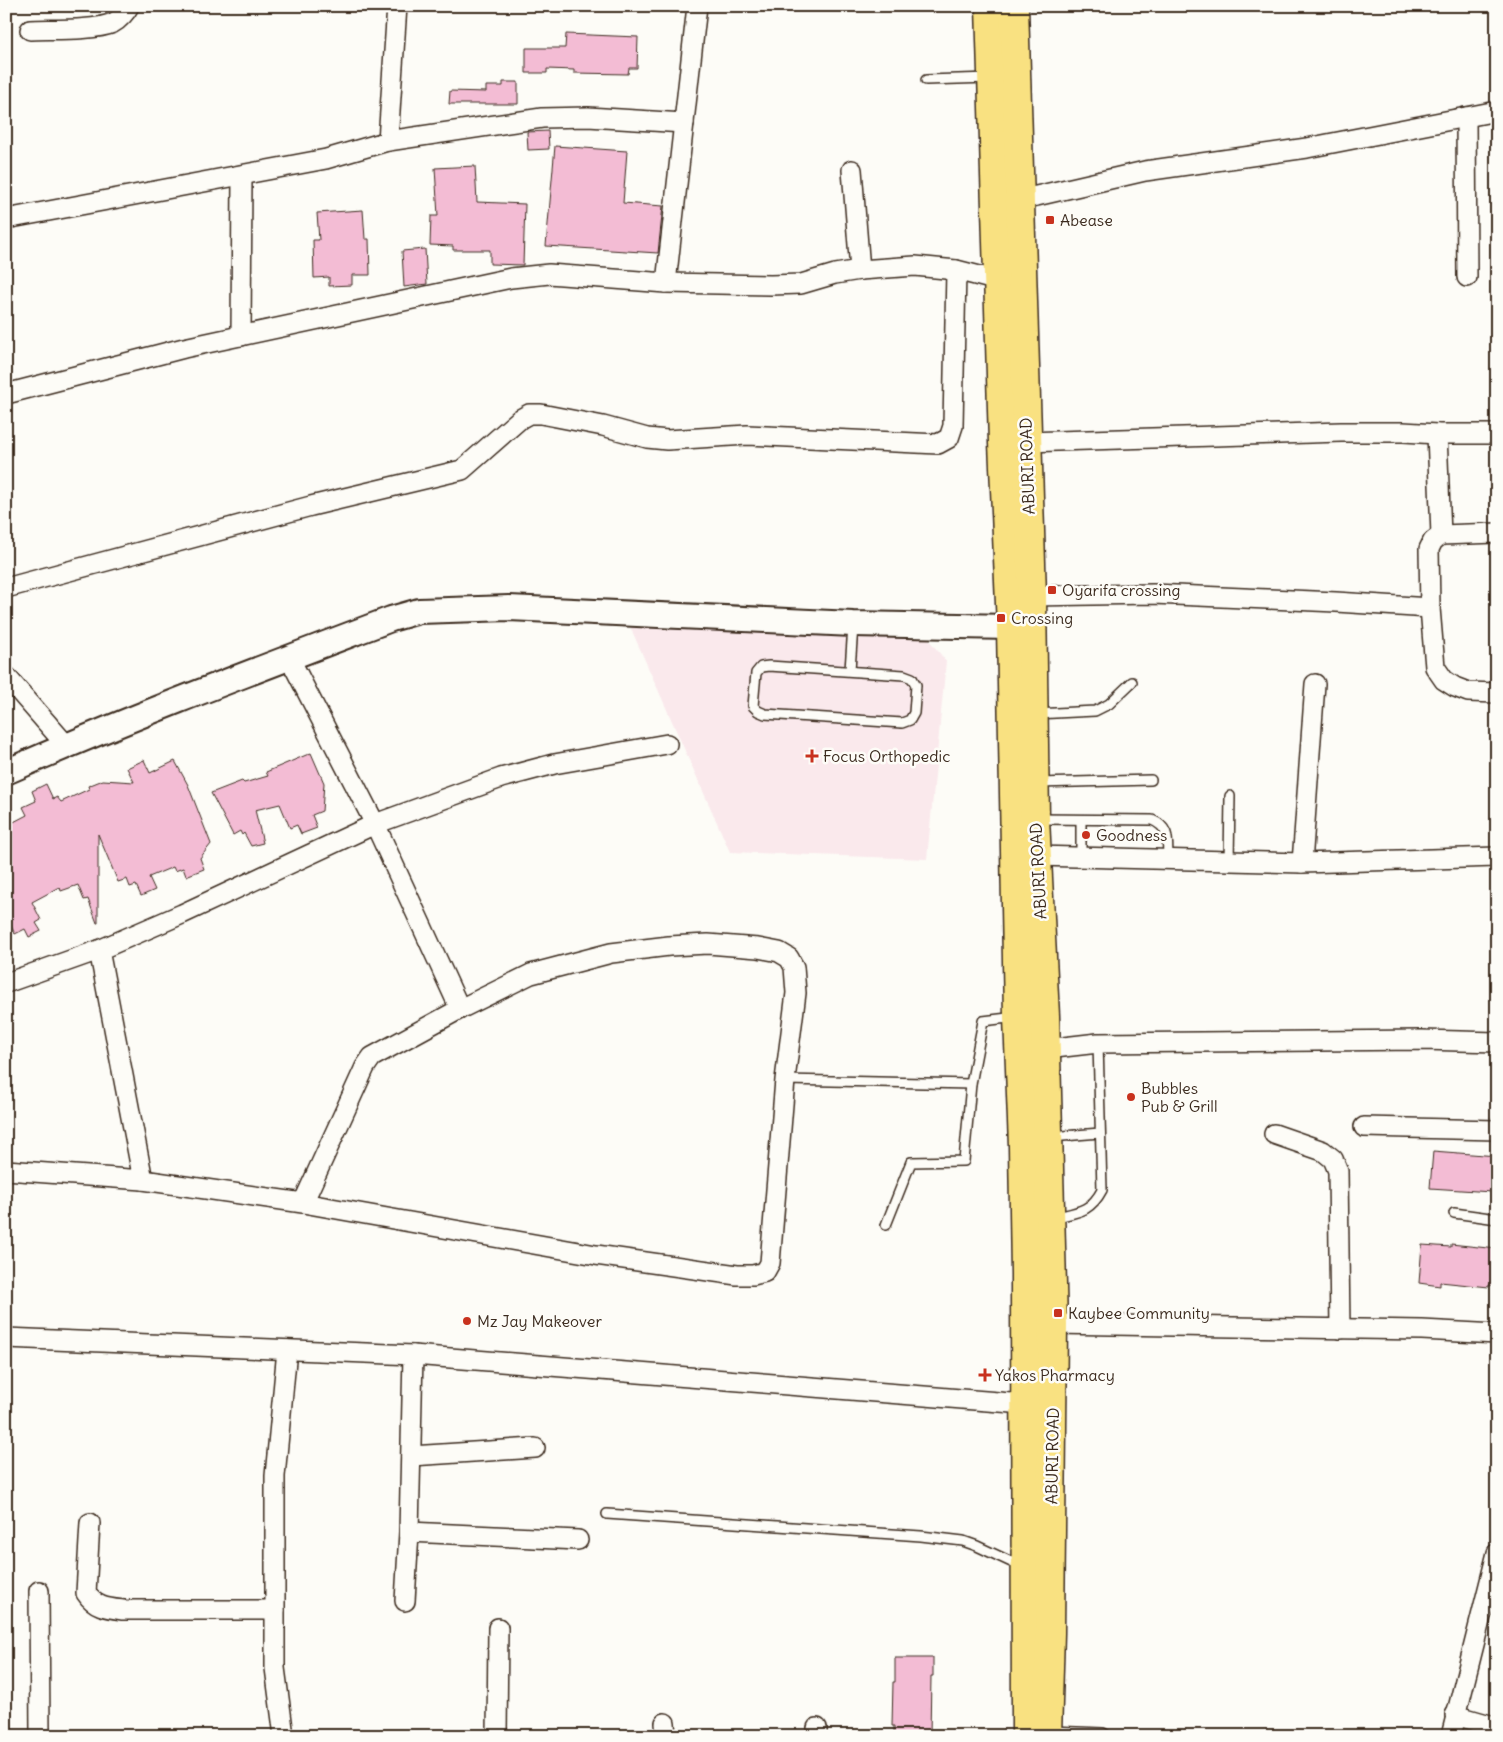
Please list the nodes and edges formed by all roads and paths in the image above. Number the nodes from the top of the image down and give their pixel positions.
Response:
1 (129, 6) edge
2 (397, 6) edge
3 (696, 6) edge
4 (990, 6) edge
5 (1014, 6) edge
6 (30, 30) dead end
7 (993, 78) junction
8 (926, 80) dead end
9 (1497, 110) edge
10 (1466, 117) junction
11 (684, 122) junction
12 (388, 141) junction
13 (852, 170) dead end
14 (242, 175) junction
15 (1019, 200) junction
16 (6, 219) edge
17 (860, 270) junction
18 (956, 270) junction
19 (1467, 277) dead end
20 (999, 281) junction
21 (666, 283) junction
22 (241, 336) junction
23 (6, 394) edge
24 (1437, 434) junction
25 (1497, 434) edge
26 (1026, 442) junction
27 (1497, 533) edge
28 (1441, 535) junction
29 (6, 588) edge
30 (1032, 596) junction
31 (1430, 608) junction
32 (853, 624) junction
33 (1011, 627) junction
34 (289, 657) junction
35 (850, 670) junction
36 (6, 676) edge
37 (1132, 682) dead end
38 (1315, 684) dead end
39 (1497, 693) edge
40 (1034, 714) junction
41 (667, 744) dead end
42 (66, 745) junction
43 (6, 772) edge
44 (1151, 780) dead end
45 (1035, 783) junction
46 (1230, 796) dead end
47 (1035, 819) junction
48 (1081, 820) junction
49 (376, 824) junction
50 (1037, 856) junction
51 (1497, 857) edge
52 (1081, 858) junction
53 (1168, 860) junction
54 (1229, 862) junction
55 (1302, 862) junction
56 (99, 950) junction
57 (6, 984) edge
58 (460, 1009) junction
59 (1032, 1016) junction
60 (1497, 1042) edge
61 (1098, 1043) junction
62 (1046, 1049) junction
63 (785, 1080) junction
64 (970, 1084) junction
65 (1364, 1127) dead end
66 (1497, 1130) edge
67 (1100, 1133) junction
68 (1274, 1134) dead end
69 (1049, 1138) junction
70 (6, 1170) edge
71 (143, 1180) junction
72 (303, 1203) junction
73 (1454, 1213) dead end
74 (1050, 1219) junction
75 (1497, 1219) edge
76 (886, 1225) dead end
77 (1053, 1324) junction
78 (1340, 1329) junction
79 (1497, 1334) edge
80 (6, 1338) edge
81 (287, 1350) junction
82 (413, 1355) junction
83 (1025, 1404) junction
84 (535, 1448) dead end
85 (411, 1456) junction
86 (608, 1514) dead end
87 (90, 1523) dead end
88 (409, 1532) junction
89 (578, 1540) dead end
90 (1497, 1553) edge
91 (1026, 1570) junction
92 (39, 1591) dead end
93 (405, 1601) dead end
94 (275, 1610) junction
95 (498, 1628) dead end
96 (1455, 1715) junction
97 (1497, 1727) edge
98 (1040, 1734) edge
99 (40, 1736) edge
100 (284, 1736) edge
101 (497, 1736) edge
102 (1109, 1736) edge
103 (1451, 1736) edge

1 - 6 street
2 - 12 street
3 - 11 street
4 - 7 highway, ABURI ROAD
5 - 15 highway, ABURI ROAD
7 - 8 lane
7 - 20 highway, ABURI ROAD
9 - 10 street
10 - 15 street
10 - 19 street
11 - 12 street
11 - 21 street
12 - 14 street
13 - 17 street
14 - 16 street
14 - 22 street
15 - 26 highway, ABURI ROAD
17 - 18 street
17 - 21 street
18 - 20 street
18 - 29 street
20 - 33 highway, ABURI ROAD
21 - 22 street
22 - 23 street
24 - 25 street
24 - 26 street
24 - 28 street
26 - 30 highway, ABURI ROAD
27 - 28 street
28 - 31 street
30 - 31 street
30 - 40 highway, ABURI ROAD
31 - 39 street
32 - 33 street
32 - 34 street
32 - 35 lane
33 - 59 highway, ABURI ROAD
34 - 42 street
34 - 49 street
35 - 35 lane
36 - 42 street
37 - 40 lane
38 - 55 street
40 - 45 highway, ABURI ROAD
41 - 49 street
42 - 43 street
44 - 45 lane
45 - 47 highway, ABURI ROAD
46 - 54 lane
47 - 48 lane
47 - 50 highway, ABURI ROAD
48 - 52 lane
48 - 53 lane
49 - 56 street
49 - 58 street
50 - 52 street
50 - 59 highway, ABURI ROAD
51 - 55 street
52 - 53 street
53 - 54 street
54 - 55 street
56 - 57 street
56 - 71 street
58 - 63 street
58 - 72 street
59 - 62 highway, ABURI ROAD
59 - 64 lane
59 - 83 highway, ABURI ROAD
60 - 61 street
61 - 62 street
61 - 67 lane
62 - 69 highway, ABURI ROAD
63 - 64 lane
63 - 72 street
64 - 76 lane
65 - 66 street
67 - 69 lane
67 - 74 lane
68 - 78 street
69 - 74 highway, ABURI ROAD
70 - 71 street
71 - 72 street
73 - 75 lane
74 - 77 highway, ABURI ROAD
77 - 78 street
77 - 98 highway, ABURI ROAD
78 - 79 street
80 - 81 street
81 - 82 street
81 - 94 street
82 - 83 street
82 - 85 street
83 - 91 highway, ABURI ROAD
84 - 85 street
85 - 88 street
86 - 91 lane
87 - 94 street
88 - 89 street
88 - 93 street
90 - 96 street
91 - 98 highway, ABURI ROAD
92 - 99 street
94 - 100 street
95 - 101 street
96 - 97 street
96 - 103 street
98 - 102 lane

